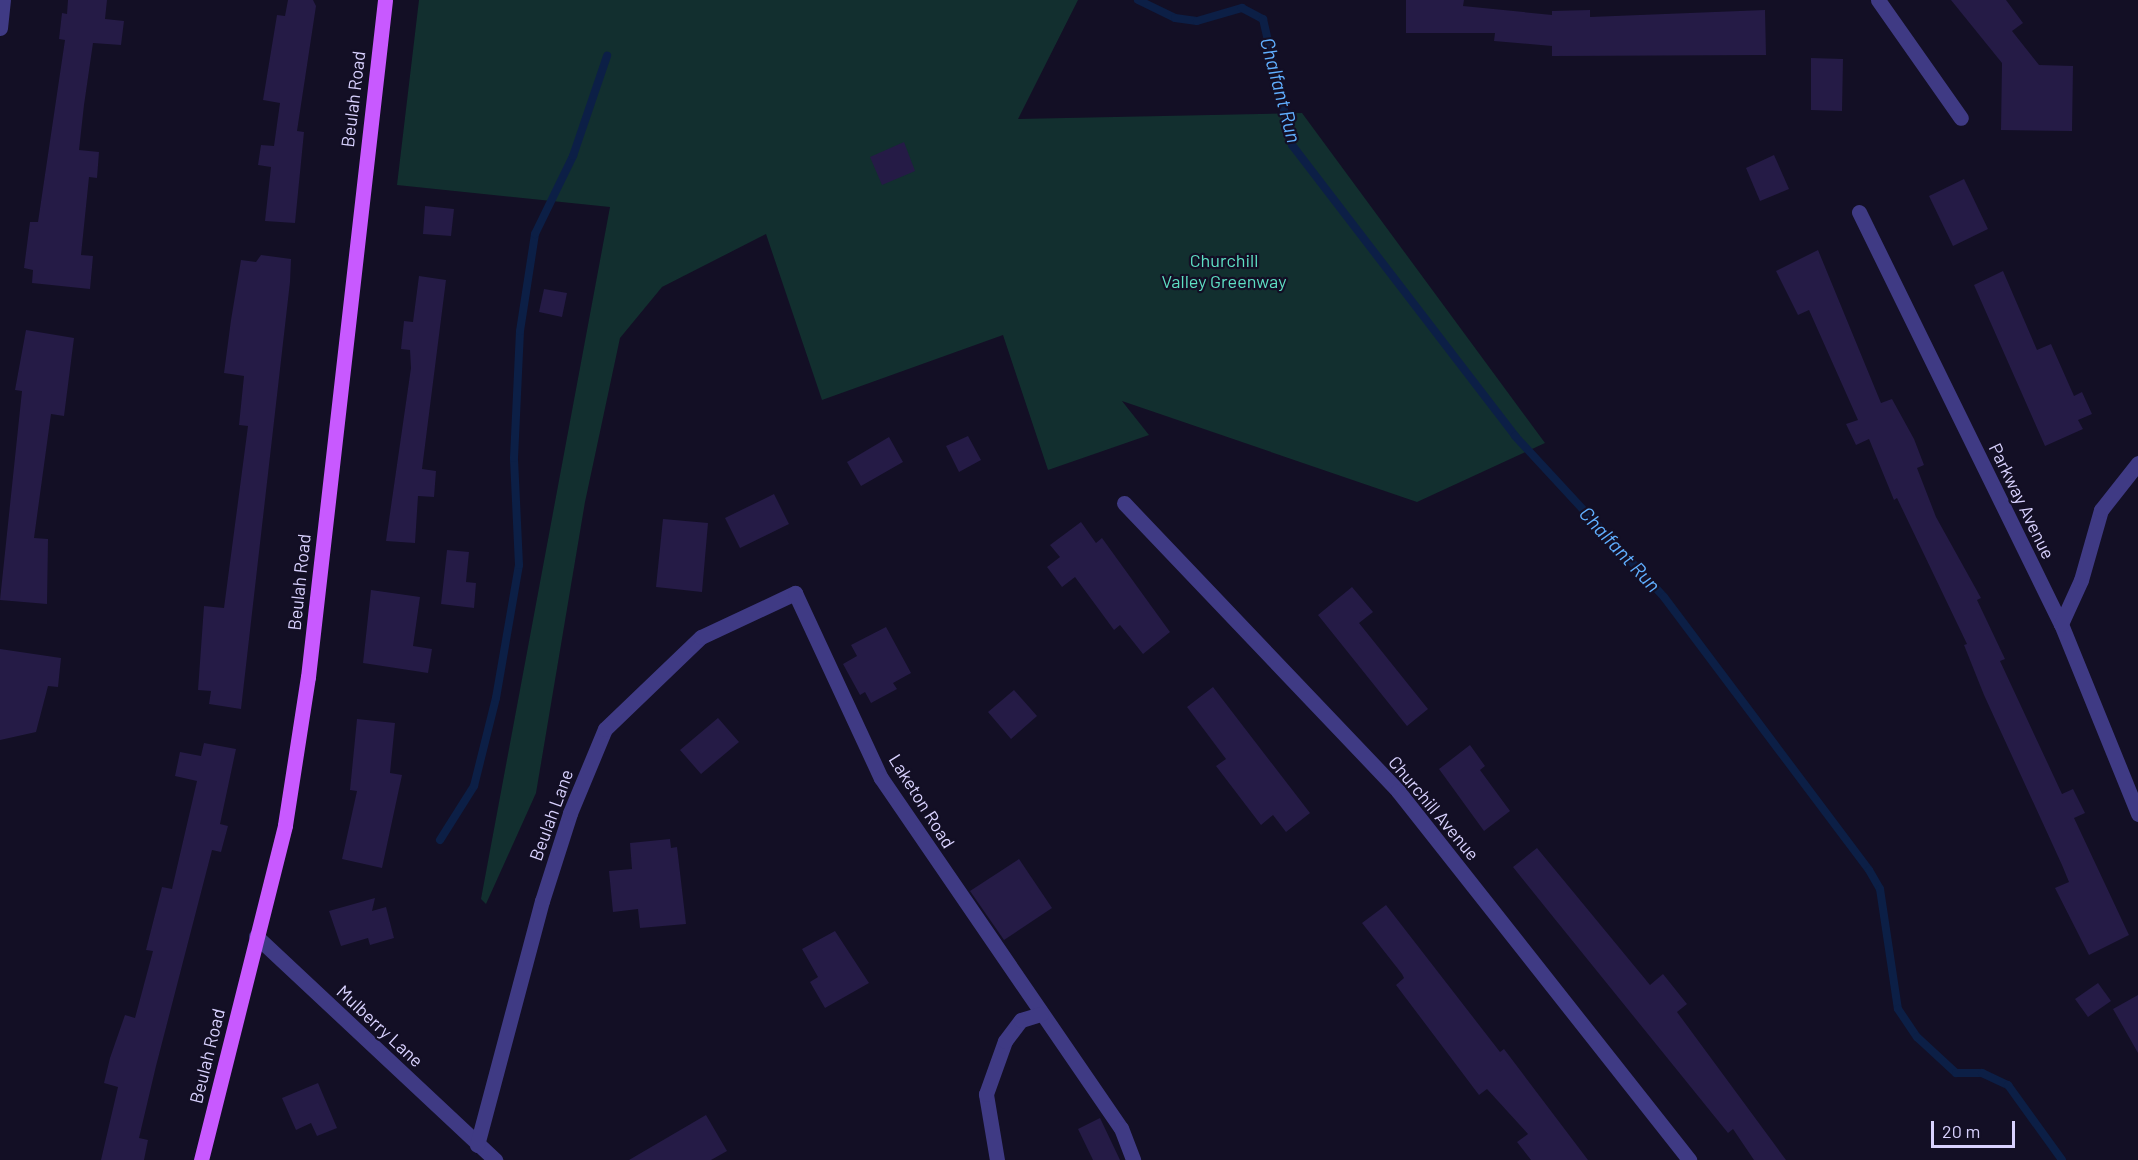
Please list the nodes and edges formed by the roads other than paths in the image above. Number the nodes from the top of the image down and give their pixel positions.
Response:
1 (3, 0) edge
2 (386, 0) edge
3 (1878, 0) edge
4 (0, 28) edge
5 (1961, 117) dead end
6 (1859, 212) dead end
7 (2138, 462) edge
8 (1124, 503) dead end
9 (795, 593) joint
10 (2061, 624) junction
11 (2138, 813) edge
12 (256, 936) junction
13 (1041, 1014) junction
14 (477, 1145) junction
15 (201, 1160) edge
16 (495, 1160) edge
17 (997, 1160) edge
18 (1133, 1160) edge
19 (1689, 1160) edge

1 - 4 street
2 - 12 main road, Beulah Road
3 - 5 street
6 - 10 street, Parkway Avenue
7 - 10 street
8 - 19 street, Churchill Avenue
9 - 13 street, Laketon Road
9 - 14 street, Beulah Lane
10 - 11 street, Parkway Avenue
12 - 14 street, Mulberry Lane
12 - 15 main road, Beulah Road
13 - 17 street
13 - 18 street, Laketon Road
14 - 16 street

